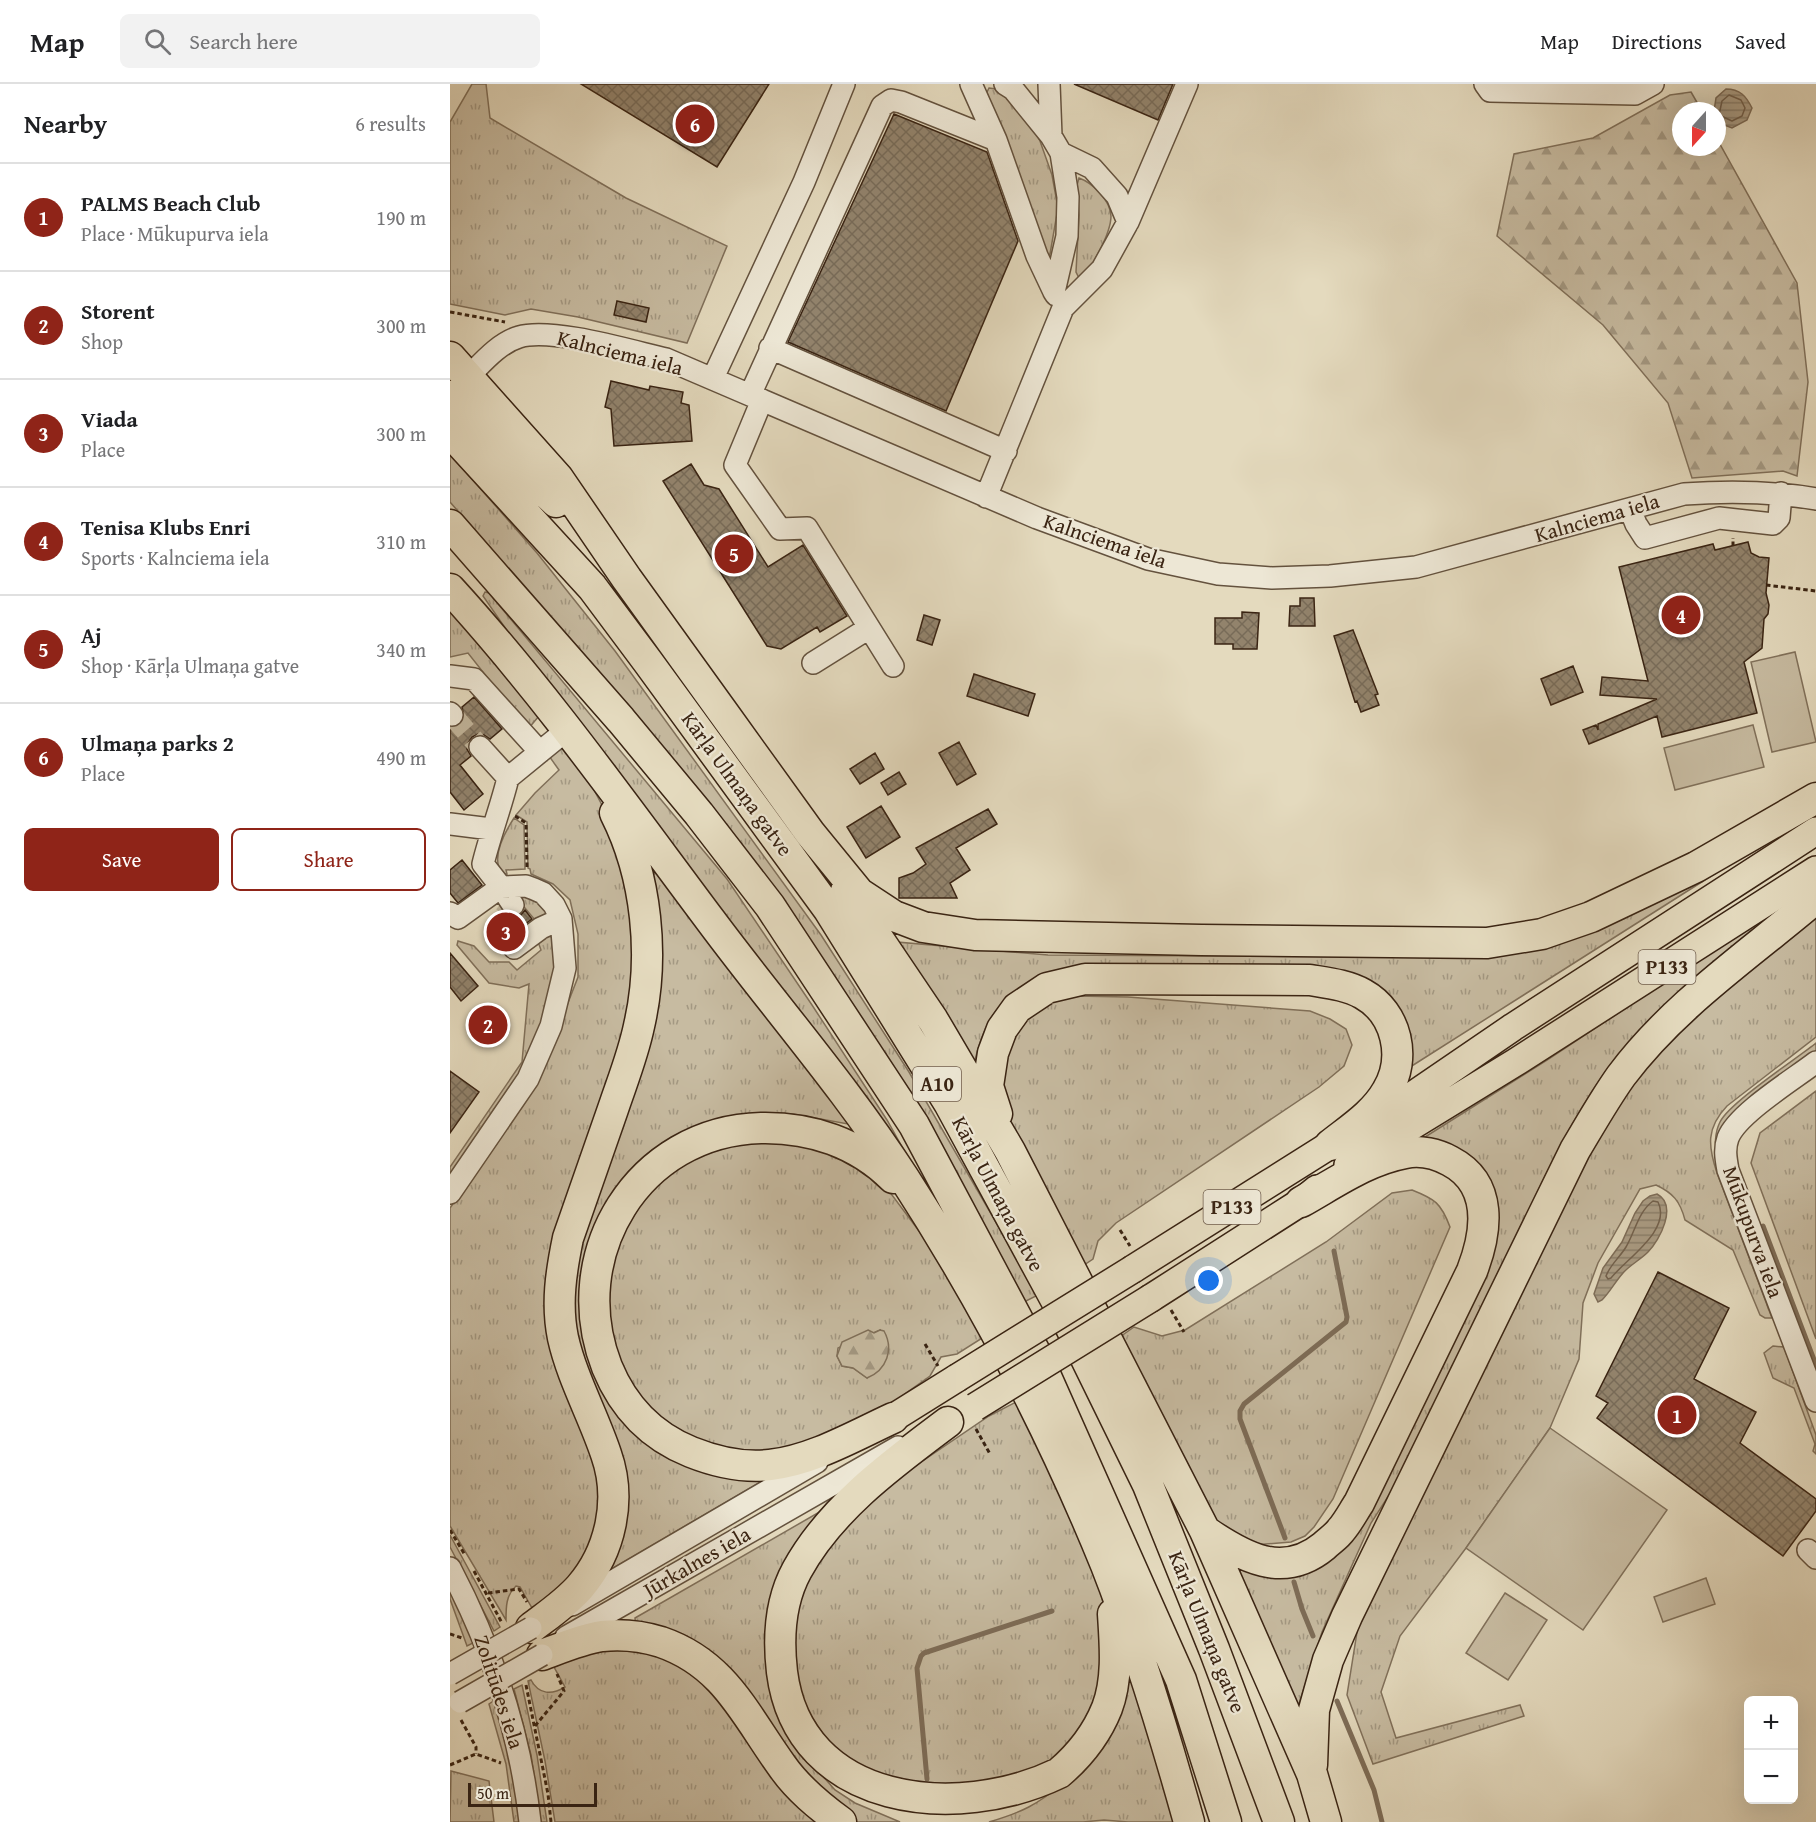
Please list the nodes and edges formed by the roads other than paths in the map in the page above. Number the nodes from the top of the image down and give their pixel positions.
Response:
1 (844, 84) edge
2 (971, 84) edge
3 (1005, 84) edge
4 (1049, 84) edge
5 (1187, 84) edge
6 (1485, 84) edge
7 (1653, 84) edge
8 (996, 140) junction
9 (1056, 145) junction
10 (1128, 222) junction
11 (1059, 300) junction
12 (770, 348) junction
13 (456, 377) edge
14 (713, 378) junction
15 (756, 398) junction
16 (450, 432) edge
17 (1006, 451) junction
18 (1781, 493) junction
19 (986, 497) junction
20 (1816, 499) edge
21 (1630, 509) junction
22 (450, 525) edge
23 (450, 550) edge
24 (450, 589) edge
25 (869, 628) junction
26 (813, 663) dead end
27 (893, 666) dead end
28 (520, 670) junction
29 (450, 676) edge
30 (568, 729) junction
31 (480, 747) tunnel mouth
32 (540, 752) junction
33 (587, 756) junction
34 (508, 778) junction
35 (1816, 798) edge
36 (450, 824) edge
37 (491, 829) junction
38 (1816, 831) edge
39 (810, 833) junction
40 (1816, 870) edge
41 (501, 887) junction
42 (1816, 898) edge
43 (513, 905) dead end
44 (450, 913) edge
45 (561, 919) junction
46 (509, 940) dead end
47 (1816, 1062) edge
48 (1330, 1145) junction
49 (1010, 1151) junction
50 (450, 1193) edge
51 (1301, 1202) junction
52 (935, 1227) junction
53 (1816, 1401) edge
54 (893, 1418) junction
55 (966, 1419) junction
56 (1205, 1531) junction
57 (1106, 1566) junction
58 (450, 1568) edge
59 (542, 1650) junction
60 (450, 1674) edge
61 (457, 1709) edge
62 (1312, 1774) junction
63 (530, 1822) edge
64 (841, 1822) edge
65 (1189, 1822) edge
66 (1226, 1822) edge
67 (1280, 1822) edge
68 (1326, 1822) edge

1 - 14 street
2 - 8 street
3 - 9 street
4 - 9 street
5 - 10 street
6 - 7 street
8 - 11 street
8 - 12 street
9 - 10 street
9 - 11 street
10 - 11 street
11 - 17 street
12 - 15 street
12 - 17 street
13 - 14 street, Kalnciema iela
13 - 39 highway
14 - 15 street, Kalnciema iela
15 - 19 street, Kalnciema iela
15 - 25 street
16 - 67 highway, Kārļa Ulmaņa gatve / A10
17 - 19 street
18 - 20 street, Kalnciema iela
18 - 21 street, Kalnciema iela
18 - 21 street
19 - 21 street, Kalnciema iela
22 - 66 highway, Kārļa Ulmaņa gatve / A10
23 - 28 highway
24 - 28 highway
25 - 26 street
25 - 27 street
28 - 30 highway
29 - 32 street
30 - 32 street
30 - 33 highway
31 - 34 street
32 - 34 street
33 - 52 highway
33 - 59 highway
34 - 37 street
35 - 39 highway
36 - 37 street
37 - 41 street
38 - 48 main road, P133
39 - 49 highway
40 - 51 main road, P133
41 - 43 street
41 - 44 street
41 - 45 street
42 - 62 highway
45 - 46 street
45 - 50 street
47 - 53 street, Mūkupurva iela
48 - 49 highway
48 - 54 main road, P133, bridge
49 - 56 highway
51 - 55 main road, P133, bridge
51 - 56 highway
52 - 54 highway
52 - 57 highway
54 - 59 street, Jūrkalnes iela
55 - 57 highway
55 - 59 street, Jūrkalnes iela
56 - 62 highway
57 - 65 highway
58 - 63 street, Zolitūdes iela
59 - 60 street, Jūrkalnes iela, bridge
59 - 61 street, Jūrkalnes iela, bridge
59 - 64 highway
62 - 68 highway

